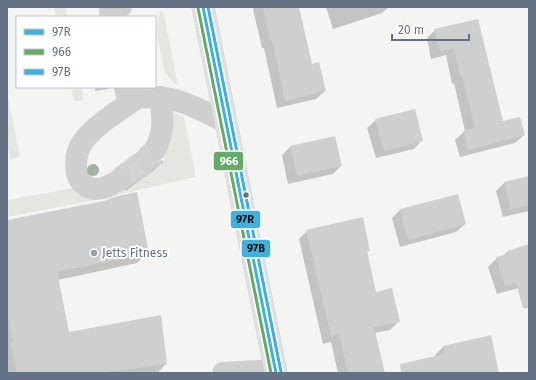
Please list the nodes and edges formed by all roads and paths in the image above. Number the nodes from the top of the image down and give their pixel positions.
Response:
1 (121, 7) edge
2 (203, 7) edge
3 (111, 16) edge
4 (131, 93) edge
5 (160, 97) junction
6 (226, 122) junction
7 (156, 150) tunnel mouth
8 (121, 179) tunnel mouth
9 (275, 371) edge
10 (223, 373) edge

1 - 3 lane
2 - 6 main road
4 - 5 lane
4 - 8 lane
5 - 6 lane
5 - 7 lane
6 - 9 main road
9 - 10 lane

